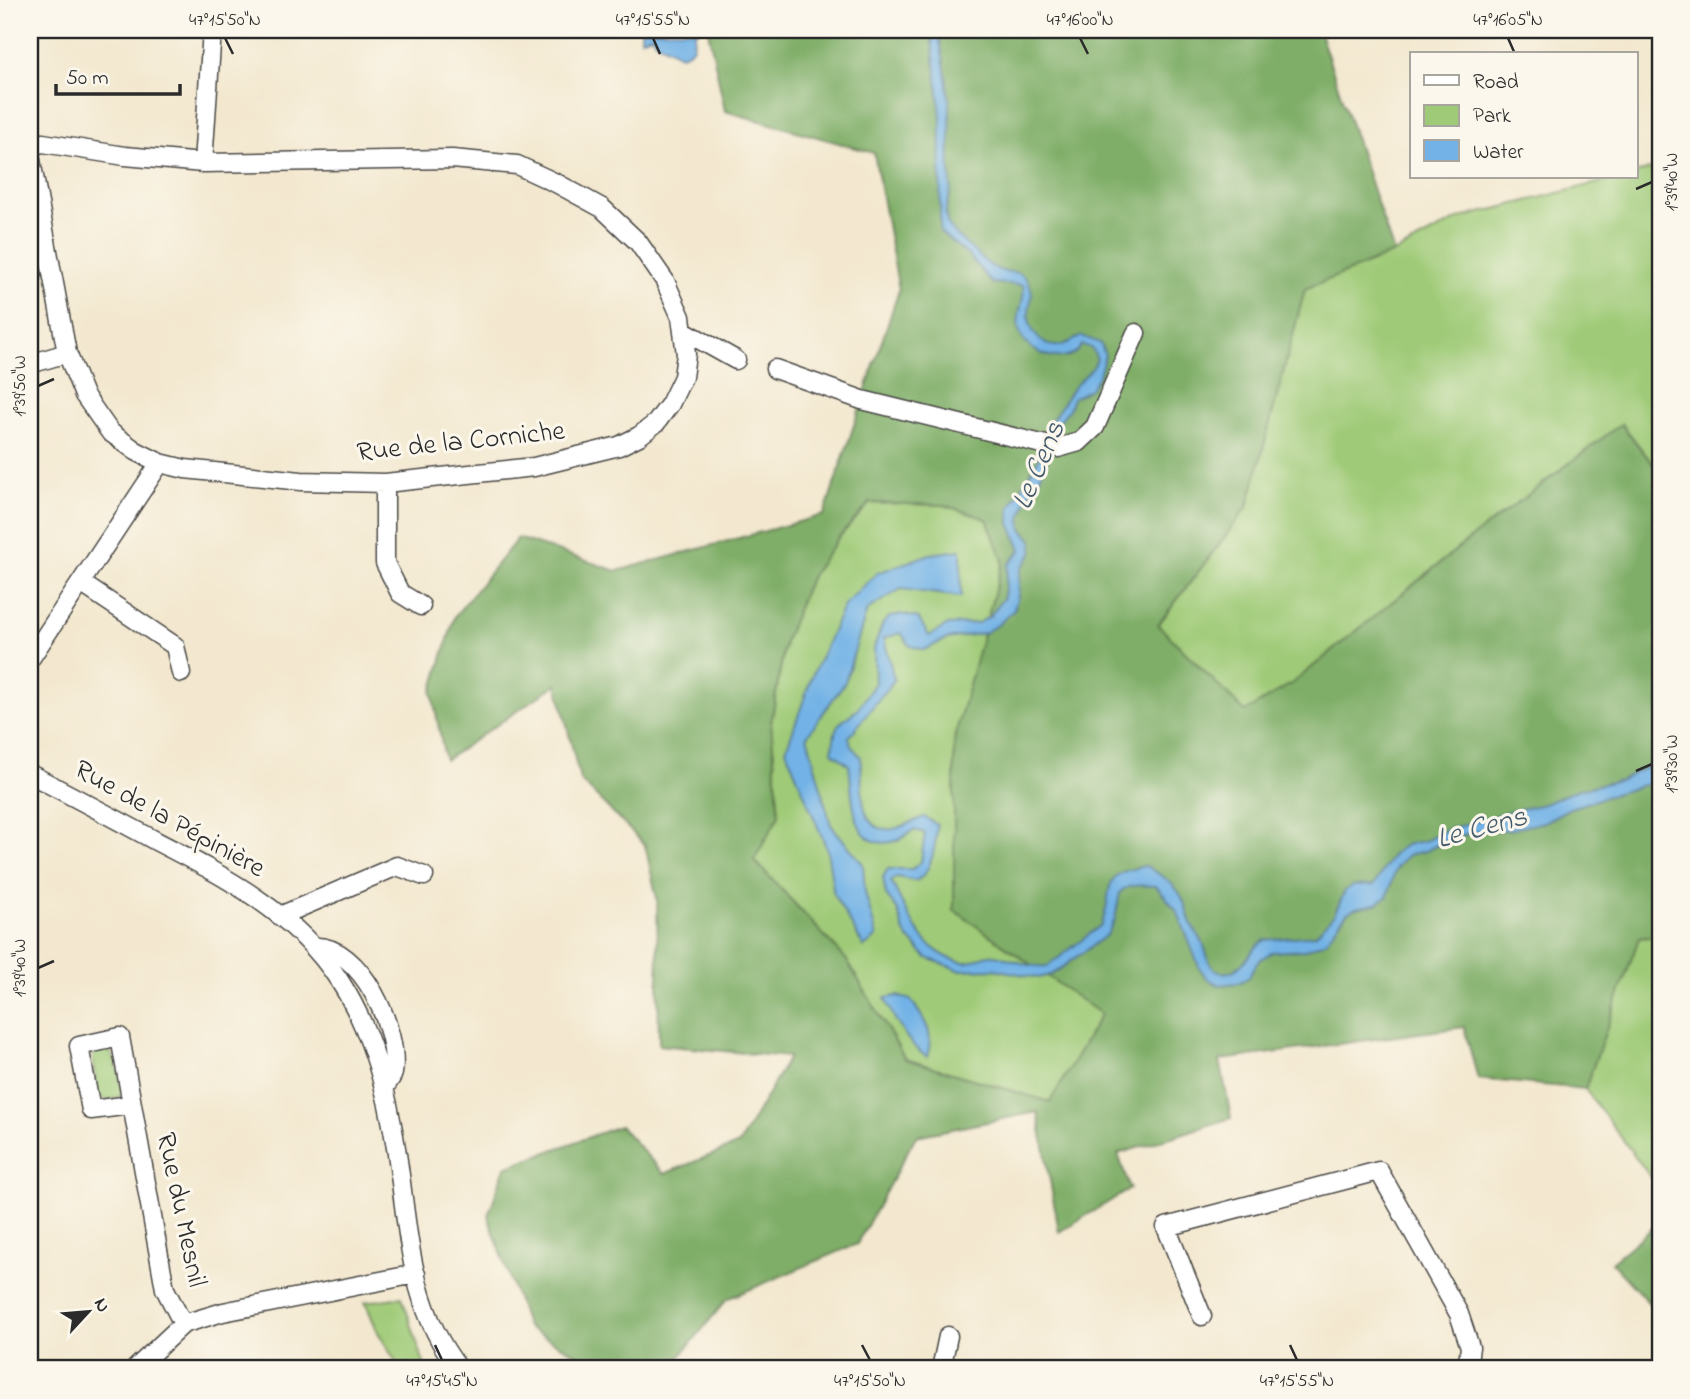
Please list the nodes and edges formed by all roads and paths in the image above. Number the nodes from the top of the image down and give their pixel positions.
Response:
1 (212, 30) edge
2 (30, 145) edge
3 (30, 155) edge
4 (203, 163) junction
5 (684, 331) junction
6 (1136, 333) dead end
7 (67, 353) junction
8 (736, 360) dead end
9 (30, 364) edge
10 (775, 369) dead end
11 (159, 463) junction
12 (385, 483) junction
13 (81, 583) junction
14 (421, 606) dead end
15 (36, 633) edge
16 (30, 659) edge
17 (181, 673) dead end
18 (30, 774) edge
19 (424, 876) dead end
20 (280, 916) junction
21 (131, 1105) dead end
22 (416, 1274) junction
23 (1202, 1316) dead end
24 (183, 1324) junction
25 (948, 1336) dead end
26 (135, 1369) edge
27 (459, 1369) edge
28 (942, 1369) edge
29 (1467, 1369) edge

1 - 4 street
2 - 4 street, Rue de la Corniche
3 - 7 street, Rue de la Corniche
4 - 5 street, Rue de la Corniche
5 - 8 street
5 - 12 street, Rue de la Corniche
6 - 10 street
7 - 9 street
7 - 11 street, Rue de la Corniche
11 - 12 street, Rue de la Corniche
11 - 13 street
12 - 14 street
13 - 15 street
13 - 17 street
15 - 16 street
18 - 20 street, Rue de la Pépinière
19 - 20 street, Rue de la Pépinière
20 - 22 street, Rue de la Pépinière
21 - 24 street, Rue du Mesnil
22 - 24 street
22 - 27 street, Rue de la Pépinière
23 - 29 street
24 - 26 street
25 - 28 street

